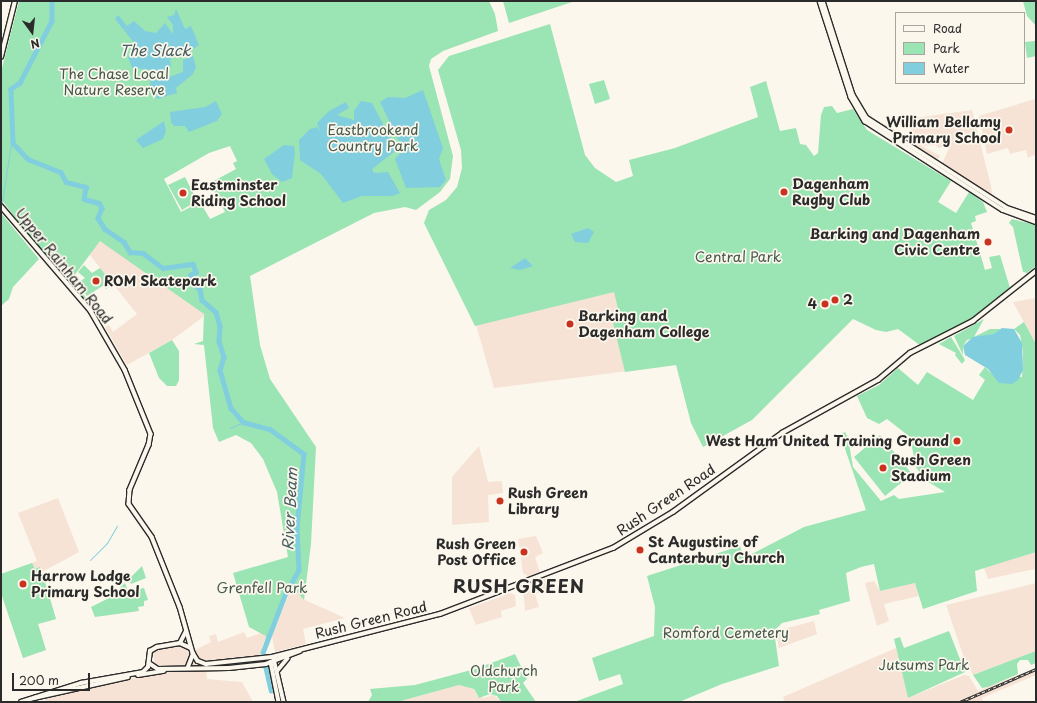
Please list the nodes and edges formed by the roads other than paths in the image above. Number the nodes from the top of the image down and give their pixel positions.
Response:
1 (15, 1) edge
2 (821, 1) edge
3 (1, 57) edge
4 (1, 206) edge
5 (1036, 218) edge
6 (1036, 222) edge
7 (1036, 271) edge
8 (186, 631) junction
9 (180, 643) junction
10 (192, 648) junction
11 (301, 650) junction
12 (193, 653) junction
13 (272, 657) junction
14 (289, 657) junction
15 (273, 662) junction
16 (149, 663) junction
17 (266, 664) junction
18 (188, 667) junction
19 (176, 668) junction
20 (271, 668) junction
21 (276, 673) junction
22 (279, 689) junction
23 (277, 696) junction
24 (34, 698) junction
25 (21, 702) edge
26 (279, 702) edge
27 (284, 702) edge

1 - 3 main road
2 - 5 main road
2 - 6 main road
4 - 8 main road, Upper Rainham Road
7 - 11 main road, Rush Green Road
8 - 9 main road
8 - 10 main road, Upper Rainham Road
9 - 10 main road
9 - 16 main road
10 - 12 main road, Upper Rainham Road
11 - 13 main road, Rush Green Road
11 - 14 main road, Rush Green Road
12 - 13 main road, Rush Green Road
12 - 18 main road
13 - 15 main road
14 - 15 main road, Rush Green Road
14 - 21 main road, Rush Green Road
15 - 17 main road, Rush Green Road
15 - 20 main road
15 - 21 main road
16 - 19 main road
16 - 24 main road
17 - 18 main road, Rush Green Road
17 - 20 main road
18 - 19 main road, Rush Green Road
19 - 24 main road
20 - 23 main road
21 - 22 main road
22 - 23 main road
22 - 27 main road
23 - 26 main road
24 - 25 main road

